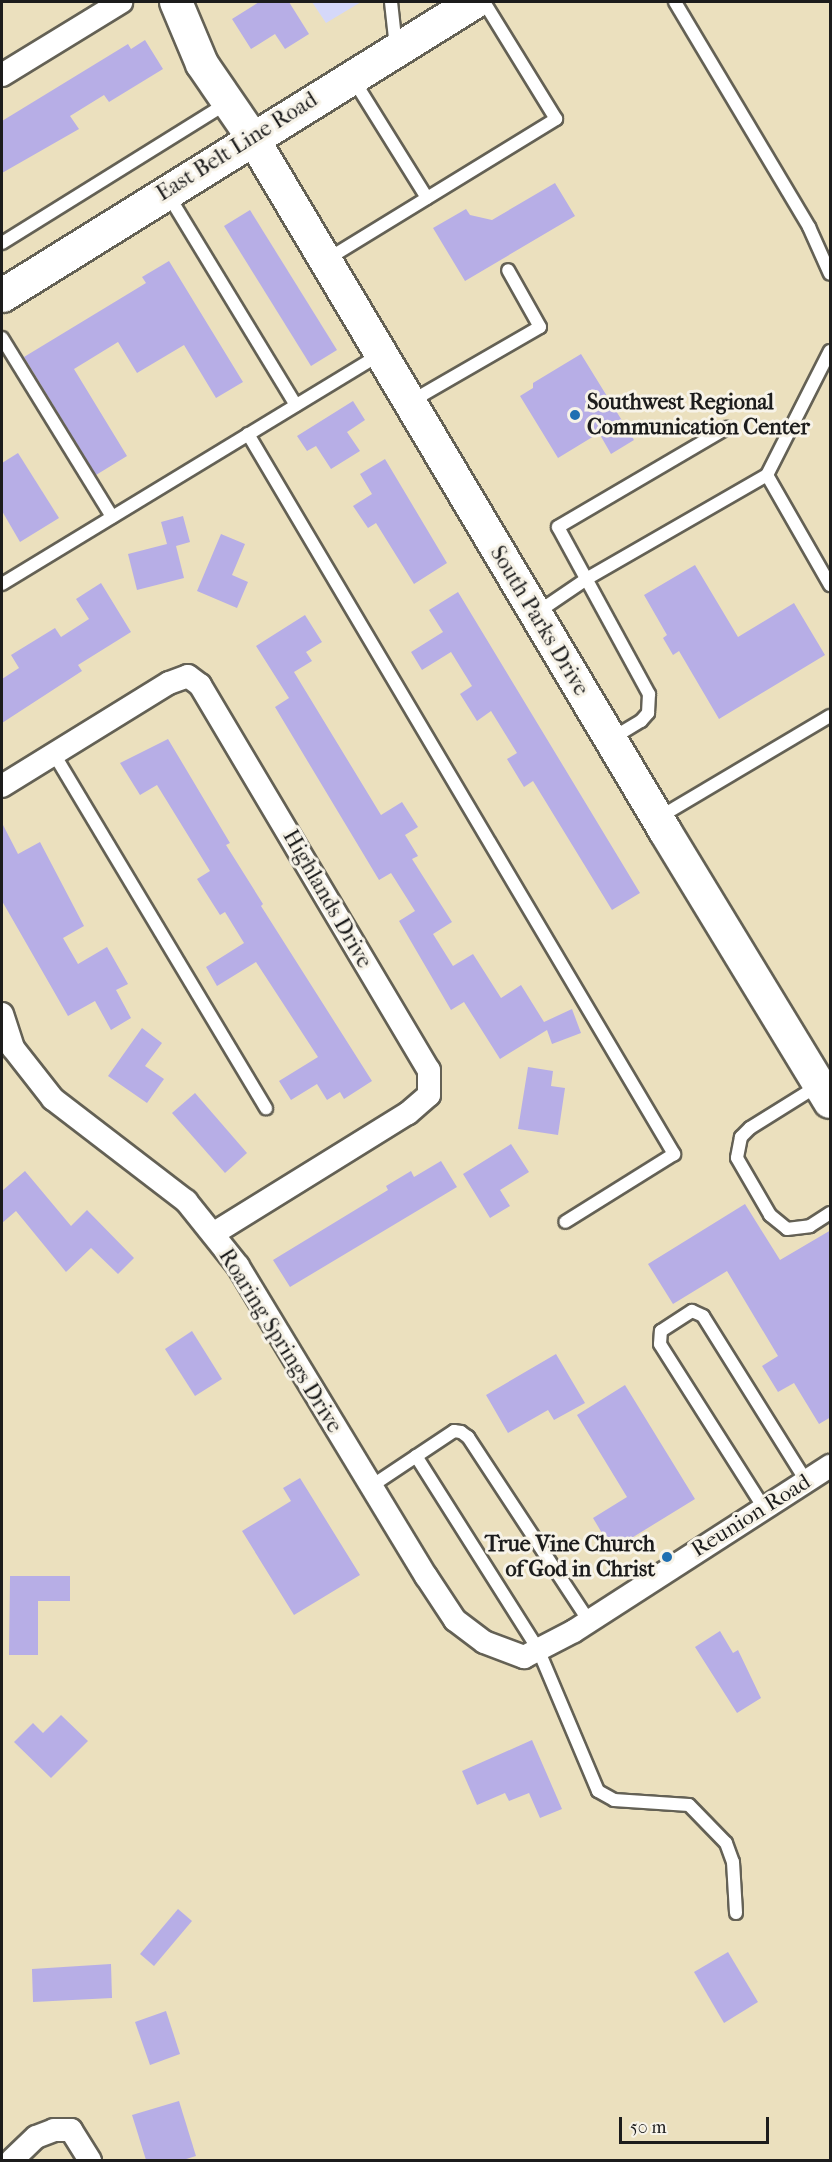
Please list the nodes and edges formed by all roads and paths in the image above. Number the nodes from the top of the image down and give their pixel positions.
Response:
1 (121, 2) edge
2 (176, 2) edge
3 (391, 2) edge
4 (473, 2) edge
5 (484, 2) edge
6 (675, 2) edge
7 (396, 49) junction
8 (2, 75) edge
9 (351, 76) junction
10 (228, 103) junction
11 (252, 137) junction
12 (166, 192) junction
13 (427, 198) junction
14 (2, 243) edge
15 (325, 261) junction
16 (508, 270) dead end
17 (831, 274) edge
18 (2, 295) edge
19 (2, 338) edge
20 (831, 351) edge
21 (380, 354) junction
22 (409, 402) junction
23 (296, 405) junction
24 (727, 428) dead end
25 (248, 434) junction
26 (767, 475) junction
27 (112, 517) junction
28 (588, 578) junction
29 (2, 584) edge
30 (831, 585) edge
31 (535, 614) junction
32 (831, 716) edge
33 (610, 740) junction
34 (54, 754) junction
35 (2, 786) edge
36 (657, 819) junction
37 (2, 1014) edge
38 (825, 1093) edge
39 (266, 1108) dead end
40 (831, 1213) edge
41 (565, 1222) dead end
42 (213, 1234) junction
43 (416, 1456) junction
44 (831, 1466) edge
45 (806, 1481) junction
46 (370, 1487) junction
47 (764, 1508) junction
48 (455, 1620) joint
49 (589, 1621) junction
50 (538, 1649) junction
51 (736, 1913) dead end
52 (87, 2154) edge
53 (12, 2160) edge

1 - 8 street
2 - 10 street, South Parks Drive
3 - 7 lane
4 - 7 main road, East Belt Line Road
5 - 13 lane
6 - 17 lane
7 - 9 main road, East Belt Line Road
9 - 11 main road, East Belt Line Road
9 - 13 lane
10 - 11 street, South Parks Drive
10 - 14 lane
11 - 12 main road, East Belt Line Road
11 - 15 street, South Parks Drive
12 - 18 main road, East Belt Line Road
12 - 23 lane
13 - 15 lane
15 - 21 street, South Parks Drive
16 - 22 lane
19 - 27 lane
20 - 26 lane
21 - 22 street, South Parks Drive
21 - 23 lane
22 - 31 street, South Parks Drive
23 - 25 lane
24 - 28 lane
25 - 27 lane
25 - 41 lane
26 - 28 lane
26 - 30 lane
27 - 29 lane
28 - 31 lane
28 - 33 lane
31 - 33 street, South Parks Drive
32 - 36 lane
33 - 36 street, South Parks Drive
34 - 35 street, Highlands Drive
34 - 39 lane
34 - 42 street, Highlands Drive
36 - 38 street, South Parks Drive
37 - 42 street, Roaring Springs Drive
38 - 40 lane
42 - 46 street, Roaring Springs Drive
43 - 46 lane
43 - 49 lane
43 - 50 lane
44 - 45 street, Reunion Road
45 - 47 street, Reunion Road
45 - 47 lane
46 - 48 street, Roaring Springs Drive
47 - 49 street, Reunion Road
48 - 50 street, Reunion Road
49 - 50 street, Reunion Road
50 - 51 lane
52 - 53 street

